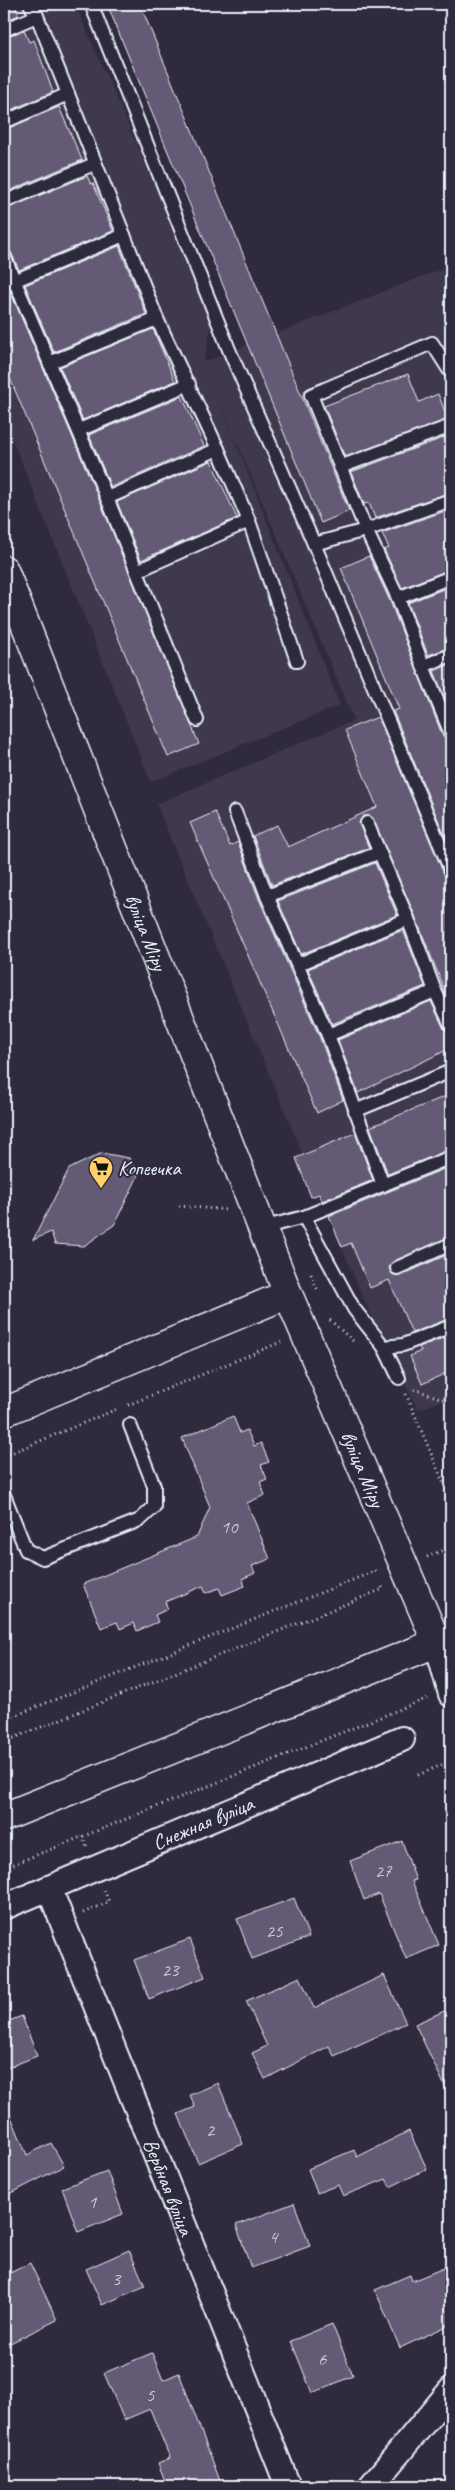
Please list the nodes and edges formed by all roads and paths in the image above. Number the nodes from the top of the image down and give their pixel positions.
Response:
1 (30, 4) edge
2 (91, 4) edge
3 (37, 16) junction
4 (4, 30) edge
5 (68, 94) junction
6 (4, 122) edge
7 (94, 164) junction
8 (4, 202) edge
9 (124, 235) junction
10 (4, 256) edge
11 (8, 283) edge
12 (157, 319) junction
13 (49, 363) junction
14 (451, 373) edge
15 (189, 384) junction
16 (451, 426) edge
17 (79, 430) junction
18 (218, 449) junction
19 (340, 467) junction
20 (107, 498) junction
21 (451, 500) edge
22 (248, 521) junction
23 (366, 530) junction
24 (314, 544) junction
25 (4, 570) edge
26 (137, 571) junction
27 (451, 576) edge
28 (398, 598) junction
29 (451, 655) edge
30 (297, 662) dead end
31 (423, 666) junction
32 (197, 720) dead end
33 (451, 732) edge
34 (235, 812) dead end
35 (367, 823) dead end
36 (378, 853) junction
37 (451, 871) edge
38 (267, 896) junction
39 (408, 919) junction
40 (299, 964) junction
41 (434, 991) junction
42 (451, 1025) edge
43 (328, 1036) junction
44 (451, 1071) edge
45 (355, 1111) junction
46 (451, 1156) edge
47 (383, 1185) junction
48 (179, 1206) dead end
49 (304, 1217) junction
50 (259, 1221) junction
51 (451, 1244) edge
52 (397, 1268) dead end
53 (288, 1294) junction
54 (330, 1322) dead end
55 (451, 1326) edge
56 (305, 1332) junction
57 (384, 1347) junction
58 (399, 1378) joint
59 (451, 1402) edge
60 (4, 1412) edge
61 (130, 1426) dead end
62 (4, 1456) edge
63 (4, 1495) edge
64 (378, 1577) dead end
65 (380, 1583) dead end
66 (444, 1640) edge
67 (450, 1692) edge
68 (4, 1720) edge
69 (402, 1739) dead end
70 (4, 1742) edge
71 (451, 1761) edge
72 (418, 1775) dead end
73 (4, 1817) edge
74 (4, 1868) edge
75 (49, 1888) junction
76 (4, 1907) edge
77 (451, 2390) edge
78 (288, 2486) edge
79 (371, 2486) edge

1 - 3 lane
2 - 24 lane
3 - 4 lane
3 - 5 lane
5 - 6 lane
5 - 7 lane
7 - 8 lane
7 - 9 lane
9 - 11 lane
9 - 12 lane
10 - 11 lane
11 - 13 lane
12 - 13 lane
12 - 15 lane
13 - 17 lane
14 - 19 lane
15 - 17 lane
15 - 18 lane
16 - 19 lane
17 - 20 lane
18 - 20 lane
18 - 22 lane
19 - 23 lane
20 - 26 lane
21 - 23 lane
22 - 26 lane
22 - 30 lane
23 - 24 lane
23 - 28 lane
24 - 37 lane
25 - 50 main road, вуліца Міру
26 - 32 lane
27 - 28 lane
28 - 31 lane
29 - 31 lane
31 - 33 lane
34 - 38 lane
35 - 36 lane
36 - 38 lane
36 - 39 lane
38 - 40 lane
39 - 40 lane
39 - 41 lane
40 - 43 lane
41 - 42 lane
41 - 43 lane
43 - 45 lane
44 - 45 lane
45 - 47 lane
46 - 47 lane
47 - 49 lane
48 - 50 path
49 - 50 lane
49 - 57 lane
50 - 53 main road, вуліца Міру
51 - 52 lane
53 - 56 main road, вуліца Міру
53 - 60 main road
54 - 56 path
55 - 57 lane
56 - 62 path
56 - 66 main road, вуліца Міру
57 - 58 lane
58 - 59 path
61 - 63 lane
64 - 68 path
65 - 70 path
66 - 67 street
66 - 73 main road
67 - 74 path
69 - 75 street, Снежная вуліца
71 - 72 path
75 - 76 street, Снежная вуліца
75 - 78 street, Вербная вуліца
77 - 79 street

